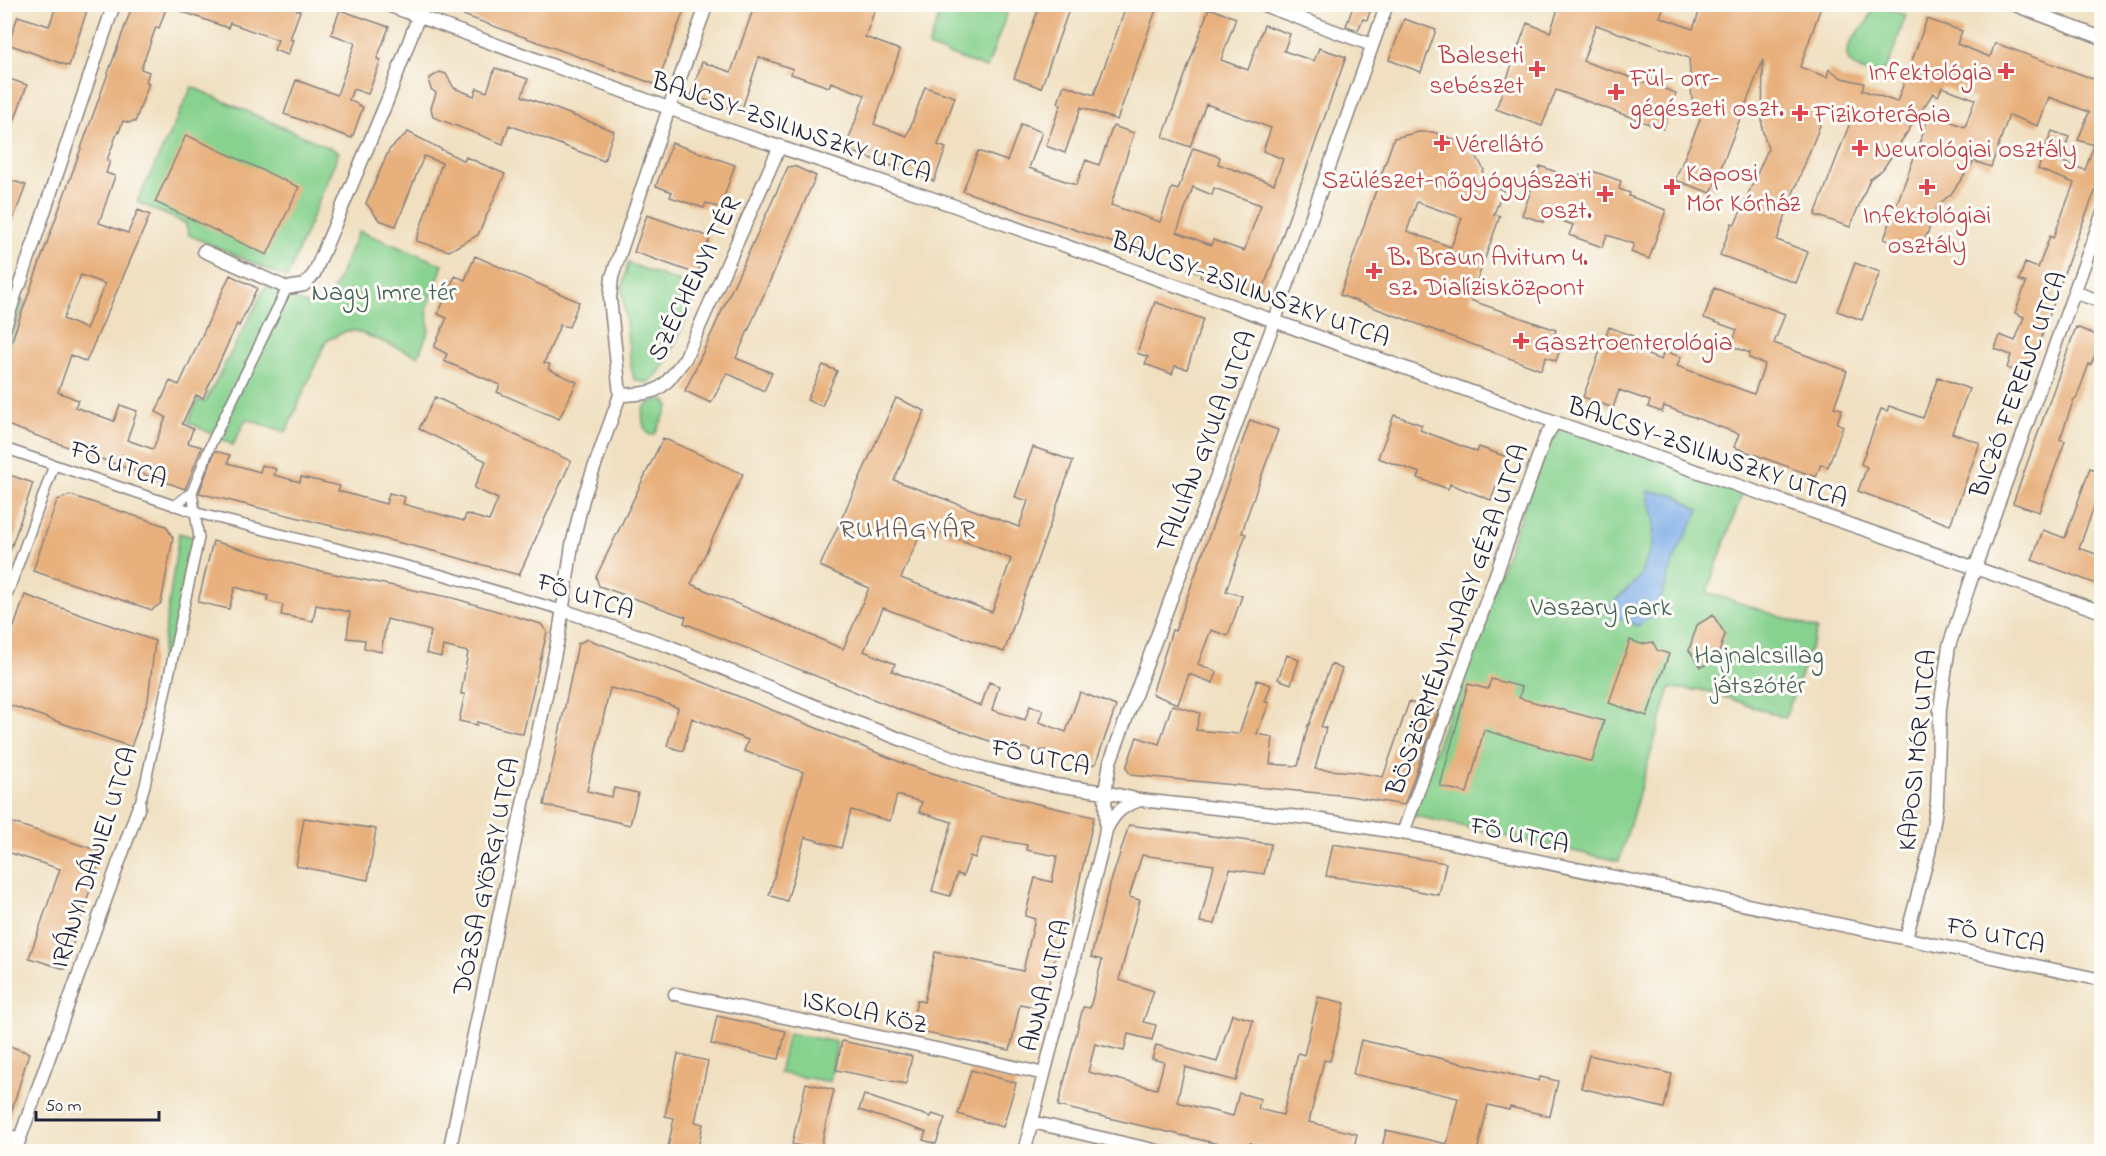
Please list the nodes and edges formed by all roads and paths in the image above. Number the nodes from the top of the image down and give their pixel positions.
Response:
1 (114, 4) edge
2 (385, 4) edge
3 (707, 4) edge
4 (1261, 4) edge
5 (1387, 4) edge
6 (2012, 4) edge
7 (421, 10) edge
8 (2102, 38) edge
9 (1372, 45) junction
10 (669, 108) junction
11 (780, 146) junction
12 (2102, 215) edge
13 (204, 251) dead end
14 (20, 284) joint
15 (287, 288) junction
16 (2074, 292) junction
17 (2102, 302) edge
18 (1275, 320) junction
19 (4, 335) edge
20 (620, 395) junction
21 (1555, 422) junction
22 (4, 448) edge
23 (54, 465) junction
24 (192, 492) junction
25 (174, 506) junction
26 (196, 513) junction
27 (1975, 568) junction
28 (8, 593) dead end
29 (562, 610) junction
30 (2102, 612) edge
31 (1105, 792) junction
32 (1140, 800) junction
33 (139, 806) joint
34 (1106, 830) junction
35 (1403, 833) junction
36 (1906, 938) junction
37 (2102, 980) edge
38 (675, 994) dead end
39 (1044, 1074) junction
40 (1032, 1122) junction
41 (4, 1134) edge
42 (19, 1139) junction
43 (15, 1152) edge
44 (449, 1152) edge
45 (1024, 1152) edge
46 (1162, 1152) edge

1 - 14 street
2 - 7 street, BAJCSY-ZSILINSZKY UTCA
3 - 10 street, SZÉCHENYI TÉR
4 - 9 street
5 - 9 street, TALLIÁN GYULA UTCA
6 - 8 street
7 - 10 street, BAJCSY-ZSILINSZKY UTCA
7 - 15 street
9 - 18 street, TALLIÁN GYULA UTCA
10 - 11 street, BAJCSY-ZSILINSZKY UTCA
10 - 20 street, SZÉCHENYI TÉR
11 - 18 street, BAJCSY-ZSILINSZKY UTCA
11 - 20 street, SZÉCHENYI TÉR
12 - 16 street, BICZÓ FERENC UTCA
13 - 15 street
14 - 19 street
15 - 24 street
16 - 17 street
16 - 27 street, BICZÓ FERENC UTCA
18 - 21 street, BAJCSY-ZSILINSZKY UTCA
18 - 31 street, TALLIÁN GYULA UTCA
20 - 29 street, SZÉCHENYI TÉR
21 - 27 street, BAJCSY-ZSILINSZKY UTCA
21 - 35 street, BÖSZÖRMÉNYI-NAGY GÉZA UTCA
22 - 23 street, FŐ UTCA
23 - 25 street, FŐ UTCA
23 - 28 street
24 - 25 street
24 - 26 street, IRÁNYI DÁNIEL UTCA
25 - 26 street, FŐ UTCA
26 - 29 street, FŐ UTCA
26 - 33 street, IRÁNYI DÁNIEL UTCA
27 - 30 street, BAJCSY-ZSILINSZKY UTCA
27 - 36 street, KAPOSI MÓR UTCA
29 - 31 street, FŐ UTCA
29 - 44 street, DÓZSA GYÖRGY UTCA
31 - 32 street, FŐ UTCA
31 - 34 street, ANNA UTCA
32 - 34 street, ANNA UTCA
32 - 35 street, FŐ UTCA
33 - 42 street, IRÁNYI DÁNIEL UTCA
34 - 39 street, ANNA UTCA
35 - 36 street, FŐ UTCA
36 - 37 street, FŐ UTCA
38 - 39 street, ISKOLA KÖZ
39 - 40 street, ANNA UTCA
40 - 45 street, ANNA UTCA
40 - 46 street
41 - 42 street
42 - 43 street, IRÁNYI DÁNIEL UTCA

